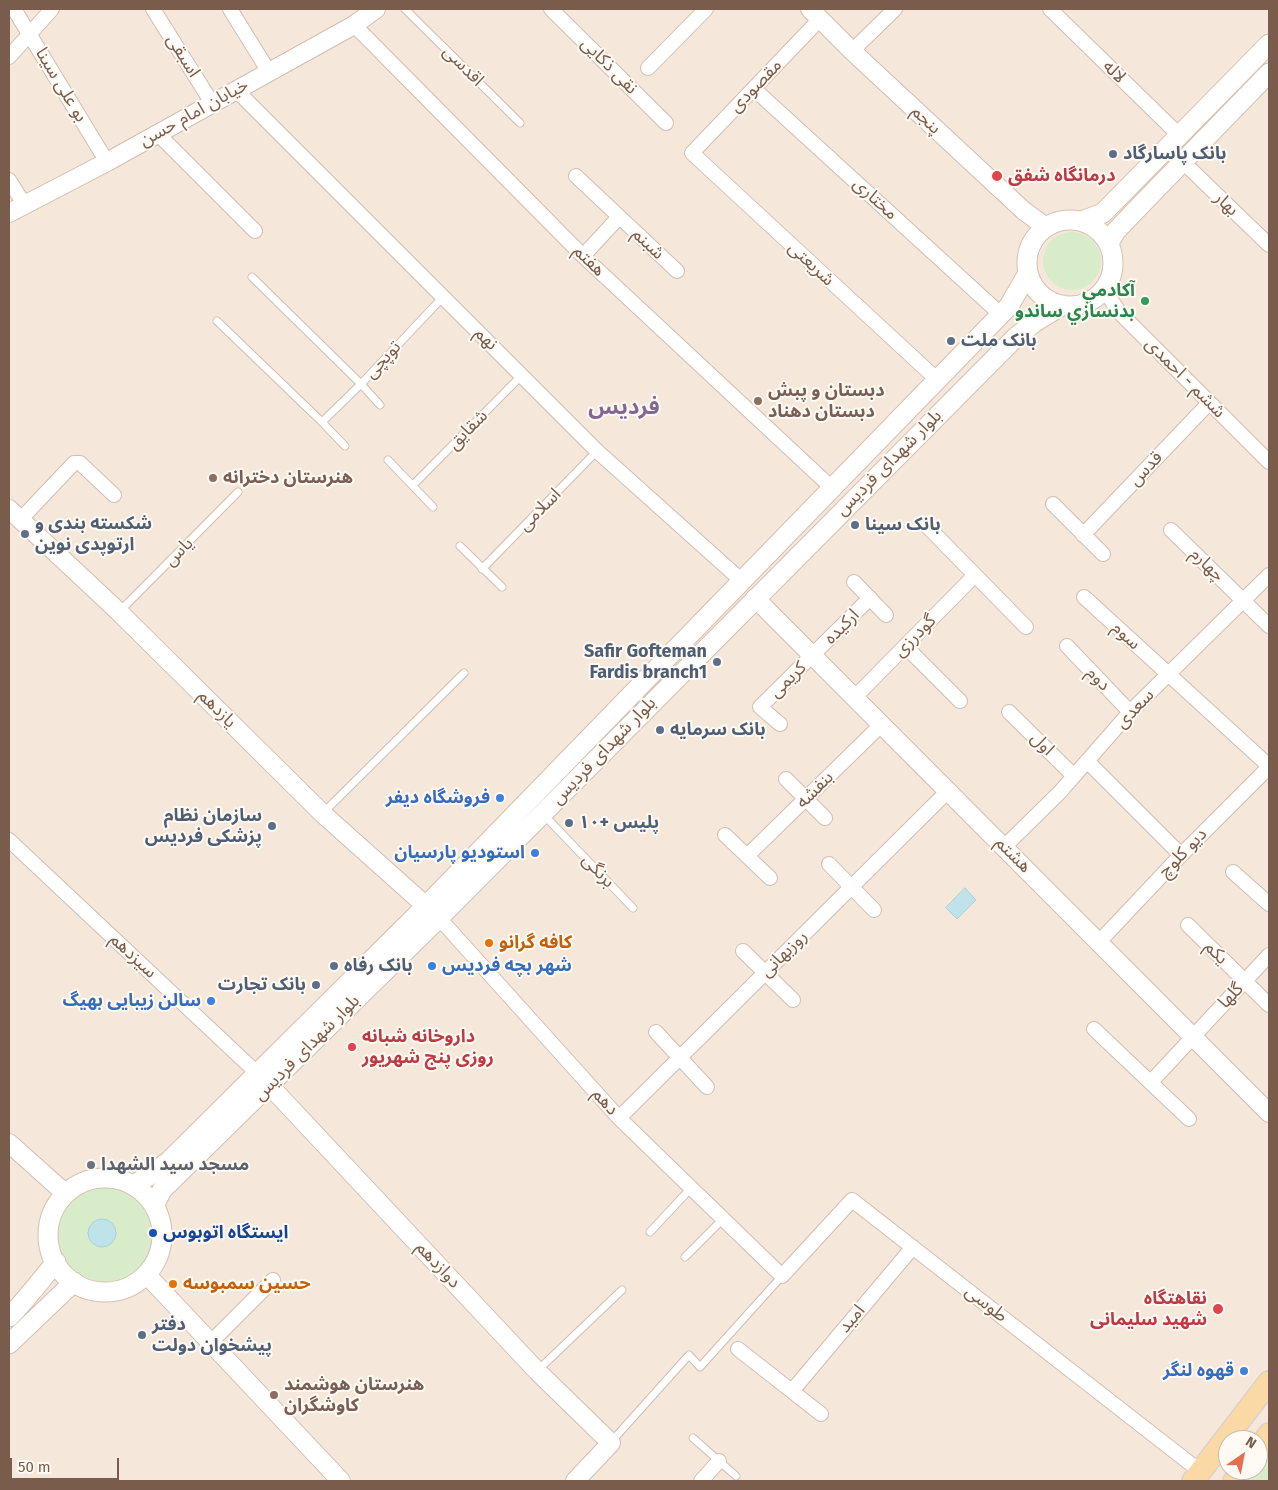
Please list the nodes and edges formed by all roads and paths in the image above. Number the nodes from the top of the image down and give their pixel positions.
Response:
1 (14, 9) edge
2 (52, 9) edge
3 (153, 9) edge
4 (230, 9) edge
5 (376, 9) edge
6 (405, 9) edge
7 (551, 9) edge
8 (706, 9) edge
9 (895, 9) edge
10 (1050, 9) edge
11 (815, 14) edge
12 (354, 25) junction
13 (29, 34) junction
14 (1269, 44) edge
15 (852, 52) junction
16 (9, 57) edge
17 (648, 68) dead end
18 (269, 72) junction
19 (1269, 73) edge
20 (754, 89) junction
21 (236, 90) junction
22 (212, 103) junction
23 (520, 123) dead end
24 (666, 123) dead end
25 (157, 133) junction
26 (1179, 135) junction
27 (692, 153) joint
28 (107, 162) junction
29 (1182, 162) junction
30 (576, 176) dead end
31 (9, 180) edge
32 (16, 208) edge
33 (620, 217) junction
34 (1082, 221) junction
35 (1046, 227) junction
36 (255, 230) dead end
37 (1109, 242) junction
38 (1269, 245) edge
39 (583, 256) junction
40 (677, 271) dead end
41 (1028, 273) junction
42 (252, 277) dead end
43 (1104, 290) junction
44 (443, 297) junction
45 (1063, 305) junction
46 (996, 310) dead end
47 (217, 321) dead end
48 (522, 374) junction
49 (931, 374) dead end
50 (361, 384) junction
51 (1209, 403) junction
52 (380, 405) dead end
53 (322, 422) junction
54 (345, 446) dead end
55 (598, 451) junction
56 (388, 460) dead end
57 (1269, 462) edge
58 (413, 485) junction
59 (832, 488) junction
60 (238, 492) dead end
61 (114, 495) dead end
62 (1053, 504) dead end
63 (433, 507) dead end
64 (14, 514) edge
65 (926, 525) dead end
66 (1172, 530) dead end
67 (1083, 535) junction
68 (460, 546) dead end
69 (1103, 554) dead end
70 (482, 569) junction
71 (975, 575) junction
72 (1269, 575) edge
73 (742, 581) junction
74 (854, 582) dead end
75 (502, 587) dead end
76 (1084, 597) dead end
77 (755, 598) junction
78 (870, 598) junction
79 (1243, 600) junction
80 (119, 612) junction
81 (886, 615) dead end
82 (1269, 626) edge
83 (1026, 627) dead end
84 (905, 646) junction
85 (1067, 646) dead end
86 (813, 655) junction
87 (464, 673) dead end
88 (1168, 675) junction
89 (854, 697) junction
90 (960, 701) dead end
91 (1010, 712) dead end
92 (1130, 712) junction
93 (780, 724) dead end
94 (882, 724) junction
95 (1087, 761) junction
96 (1269, 767) edge
97 (1074, 776) junction
98 (786, 779) dead end
99 (948, 791) junction
100 (806, 799) junction
101 (323, 814) junction
102 (542, 814) junction
103 (825, 818) dead end
104 (725, 835) dead end
105 (9, 840) edge
106 (1005, 846) junction
107 (748, 855) junction
108 (1181, 855) junction
109 (829, 864) dead end
110 (1233, 872) dead end
111 (770, 878) dead end
112 (851, 888) junction
113 (1269, 904) edge
114 (633, 908) dead end
115 (874, 910) dead end
116 (432, 912) junction
117 (1188, 925) dead end
118 (1099, 942) junction
119 (743, 951) dead end
120 (1269, 956) edge
121 (766, 972) junction
122 (1244, 982) junction
123 (794, 1000) dead end
124 (1269, 1005) edge
125 (1094, 1028) dead end
126 (656, 1032) dead end
127 (1193, 1036) junction
128 (680, 1058) junction
129 (263, 1079) junction
130 (1151, 1082) junction
131 (707, 1087) dead end
132 (1269, 1113) edge
133 (619, 1118) junction
134 (1189, 1119) dead end
135 (9, 1142) edge
136 (133, 1185) junction
137 (691, 1188) junction
138 (66, 1194) junction
139 (154, 1206) junction
140 (723, 1219) junction
141 (650, 1232) dead end
142 (913, 1247) junction
143 (685, 1257) dead end
144 (56, 1262) junction
145 (146, 1274) junction
146 (782, 1276) junction
147 (273, 1280) dead end
148 (74, 1282) junction
149 (622, 1290) dead end
150 (9, 1317) edge
151 (210, 1343) junction
152 (9, 1344) edge
153 (738, 1350) dead end
154 (537, 1371) junction
155 (1269, 1382) edge
156 (792, 1391) junction
157 (821, 1414) dead end
158 (693, 1438) dead end
159 (611, 1443) junction
160 (719, 1461) junction
161 (736, 1476) dead end
162 (1197, 1476) edge
163 (341, 1481) edge
164 (575, 1481) edge
165 (701, 1481) edge

1 - 13 street, بو علی سینا
2 - 13 street
3 - 22 street, اسبقی
4 - 18 street
5 - 12 street, خیابان امام حسن
6 - 23 lane, اقدسی
7 - 24 street, نقی ذکایی
8 - 17 street
9 - 15 street
10 - 26 street, لاله
11 - 15 street, پنجم
11 - 20 street, مقصودی
12 - 18 street, خیابان امام حسن
12 - 39 street, هفتم
13 - 16 street
13 - 28 street, بو علی سینا
14 - 26 main road
15 - 35 street, پنجم
18 - 21 street, خیابان امام حسن
19 - 29 main road
20 - 27 street, مقصودی
20 - 46 street, مختاری
21 - 22 street, خیابان امام حسن
21 - 44 street, نهم
22 - 25 street, خیابان امام حسن
25 - 28 street, خیابان امام حسن
25 - 36 street
26 - 34 main road
27 - 49 street, شریعتی
28 - 32 street, خیابان امام حسن
29 - 37 main road
29 - 38 street, بهار
30 - 33 street, شبنم
31 - 32 street
33 - 39 street, شبنم
33 - 40 street, شبنم
34 - 35 main road
34 - 37 main road
35 - 41 main road
37 - 43 main road
39 - 59 street, هفتم
41 - 45 main road
41 - 59 main road, بلوار شهدای فردیس
42 - 50 lane
43 - 45 main road
43 - 51 street, ششم - احمدی
44 - 48 street, نهم
44 - 50 lane, توپچی
45 - 77 main road, بلوار شهدای فردیس
47 - 53 lane
48 - 55 street, نهم
48 - 58 lane, شقایق
50 - 52 lane
50 - 53 lane, توپچی
51 - 57 street, ششم - احمدی
51 - 67 street, قدس
53 - 54 lane
55 - 70 lane, اسلامی
55 - 73 street, نهم
56 - 58 lane
58 - 63 lane
59 - 73 main road, بلوار شهدای فردیس
60 - 80 lane, یاس
61 - 64 street
62 - 67 street
64 - 80 street, یازدهم
65 - 71 street
66 - 79 street, چهارم
67 - 69 street
68 - 70 lane
70 - 75 lane
71 - 83 street
71 - 84 street, گودرزی
72 - 79 street, سعدی
73 - 116 main road, بلوار شهدای فردیس
74 - 78 street
76 - 88 street, سوم
77 - 86 street, هشتم
77 - 102 main road, بلوار شهدای فردیس
78 - 81 street
78 - 86 street, ارکیده
79 - 82 street, چهارم
79 - 88 street, سعدی
80 - 101 street, یازدهم
84 - 89 street, گودرزی
84 - 90 street
85 - 92 street, دوم
86 - 89 street, هشتم
86 - 93 street, کریمی
87 - 101 lane
88 - 92 street, سعدی
88 - 96 street, سوم
89 - 94 street, هشتم
91 - 97 street, اول
92 - 95 street, سعدی
94 - 99 street, هشتم
94 - 100 street, بنفشه
95 - 97 street, سعدی
95 - 108 street
96 - 108 street, دیو کلوچ
97 - 106 street, سعدی
98 - 100 street
99 - 106 street, هشتم
99 - 112 street, روزبهانی
100 - 103 street
100 - 107 street, بنفشه
101 - 116 street, یازدهم
102 - 114 lane, برنگی
102 - 116 main road, بلوار شهدای فردیس
104 - 107 street
105 - 129 street, سیزدهم
106 - 118 street, هشتم
107 - 111 street
108 - 118 street, دیو کلوچ
109 - 112 street
110 - 113 street
112 - 115 street
112 - 121 street, روزبهانی
116 - 129 main road, بلوار شهدای فردیس
116 - 133 street, دهم
117 - 122 street, یکم
118 - 127 street, هشتم
119 - 121 street
120 - 122 street, گلها
121 - 123 street
121 - 128 street, روزبهانی
122 - 124 street
122 - 127 street, گلها
125 - 130 street
126 - 128 street
127 - 130 street
127 - 132 street, هشتم
128 - 131 street
128 - 133 street, روزبهانی
129 - 136 main road, بلوار شهدای فردیس
129 - 139 main road, بلوار شهدای فردیس
129 - 154 street, دوازدهم
130 - 134 street
133 - 137 street, دهم
135 - 138 street
136 - 138 main road
136 - 139 main road
137 - 140 street, دهم
137 - 141 lane
138 - 144 main road
139 - 145 main road
140 - 143 lane
140 - 146 street, دهم
142 - 146 street, طوسی
142 - 156 street, امید
142 - 162 street, طوسی
144 - 148 main road
144 - 150 main road
145 - 148 main road
145 - 151 street
146 - 159 lane
147 - 151 street
148 - 152 main road
149 - 154 lane
151 - 163 street
153 - 156 street
154 - 159 street, دوازدهم
155 - 162 main road
156 - 157 street
158 - 160 lane
159 - 164 street
160 - 161 lane
160 - 165 street

